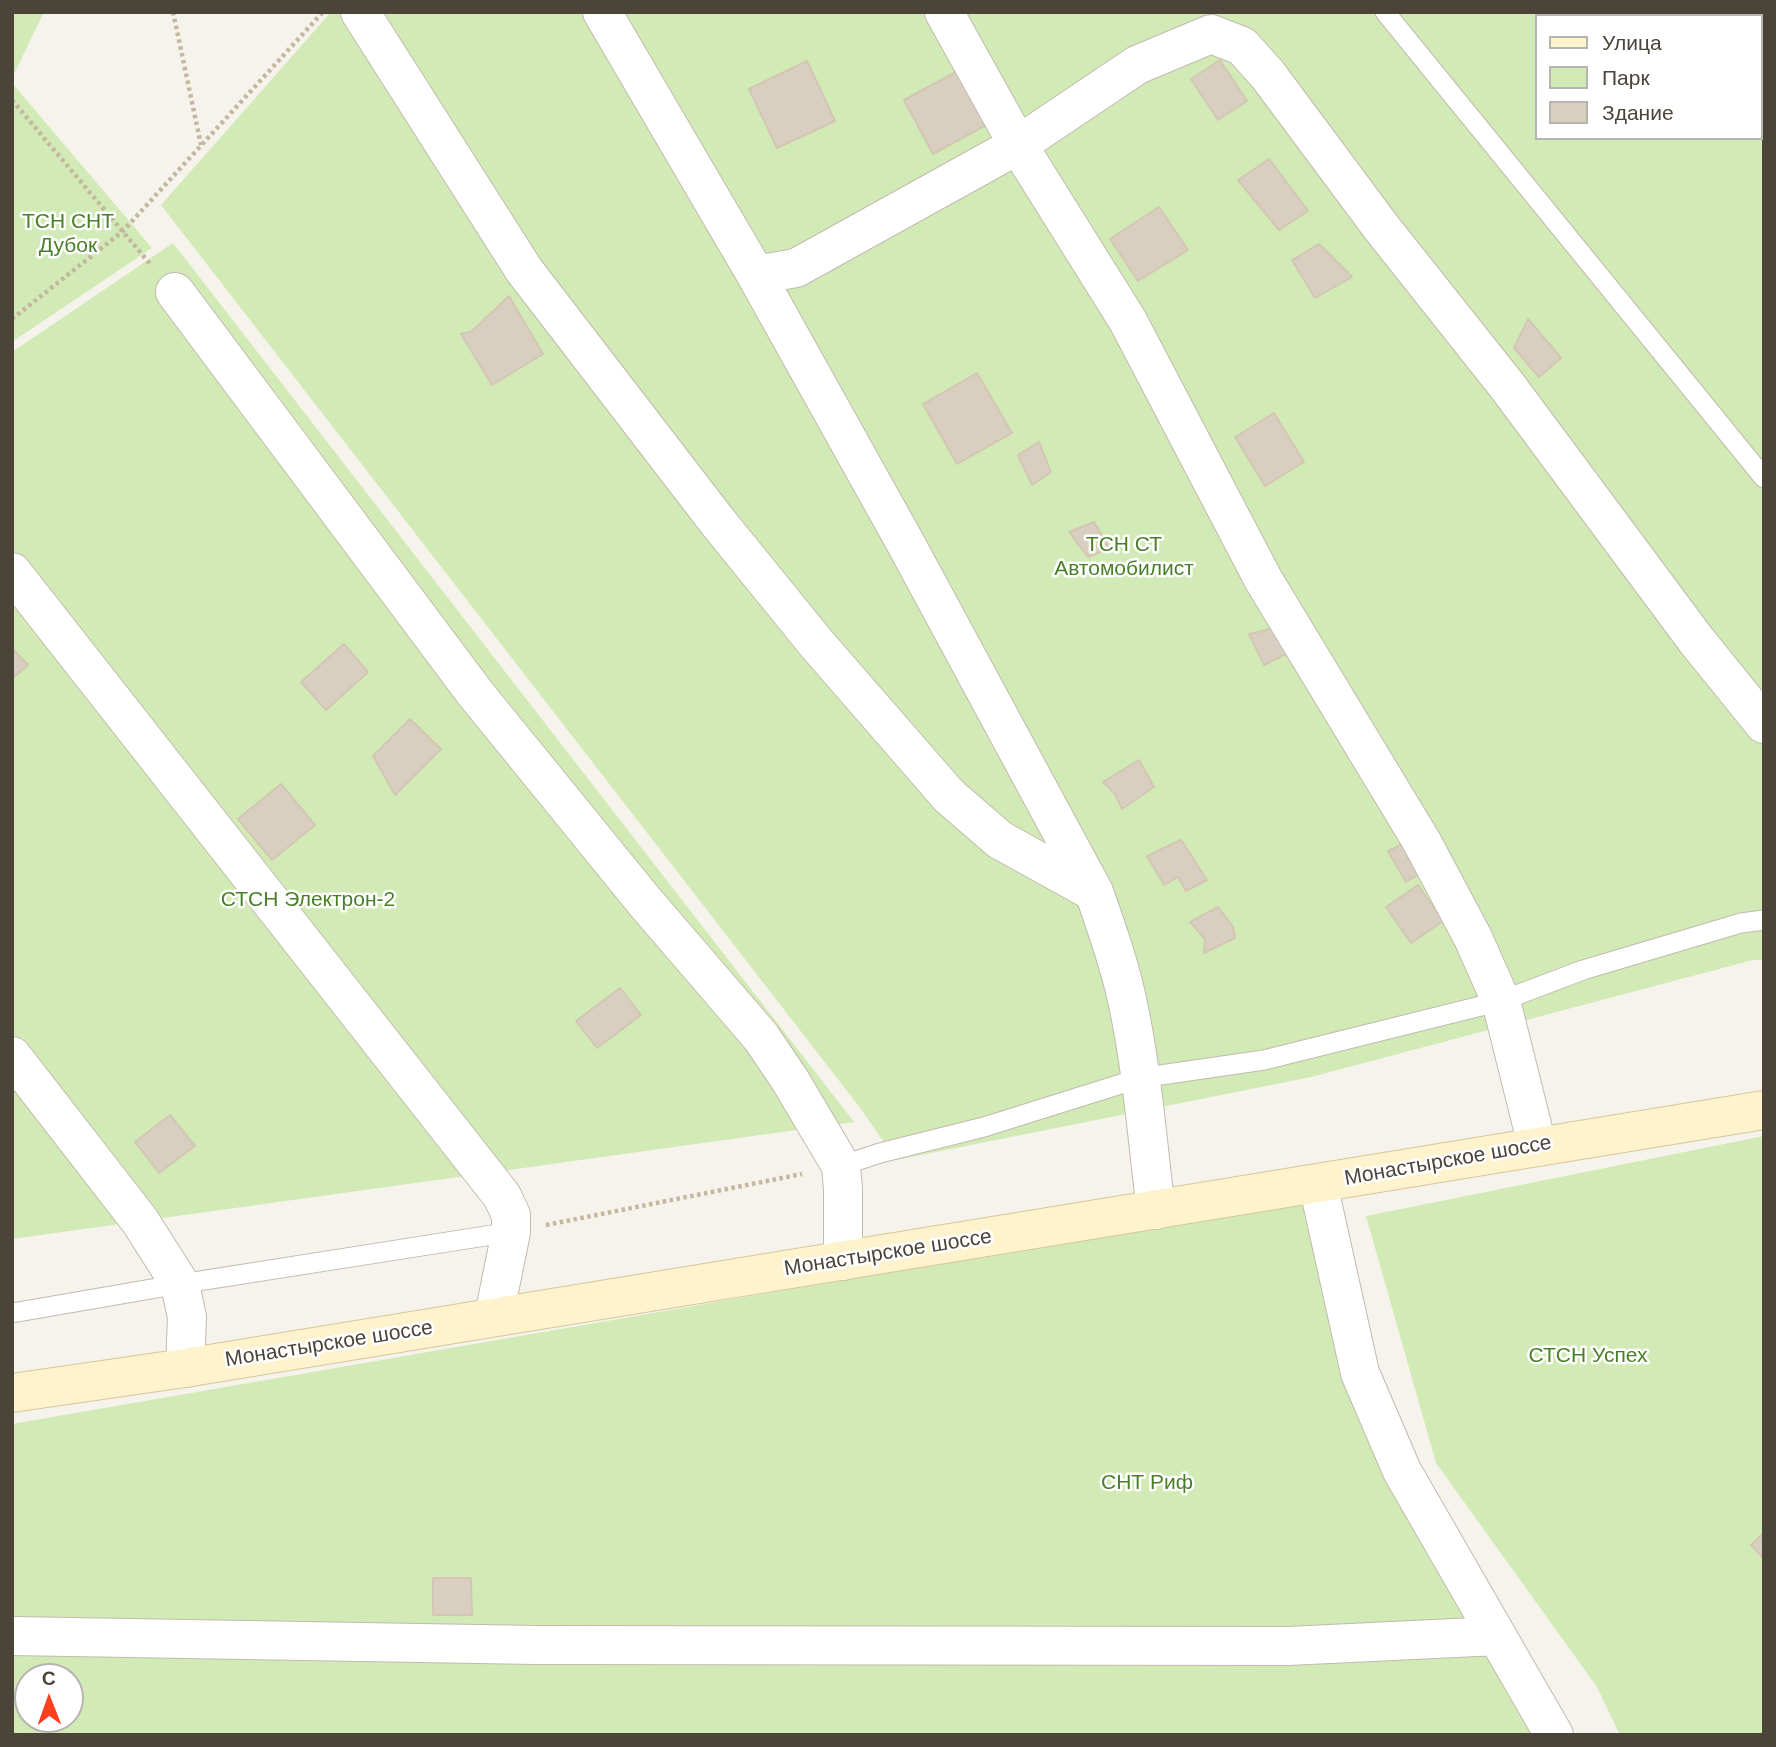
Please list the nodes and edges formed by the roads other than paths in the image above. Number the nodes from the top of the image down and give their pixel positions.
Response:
1 (360, 12) edge
2 (602, 12) edge
3 (944, 12) edge
4 (1385, 12) edge
5 (1018, 145) junction
6 (756, 275) junction
7 (175, 292) road end
8 (1764, 478) edge
9 (12, 572) edge
10 (1764, 724) edge
11 (1094, 892) junction
12 (1764, 920) edge
13 (1501, 1001) junction
14 (12, 1056) edge
15 (1140, 1078) junction
16 (1764, 1110) edge
17 (1538, 1145) junction
18 (841, 1166) junction
19 (1318, 1184) junction
20 (1156, 1210) junction
21 (511, 1232) junction
22 (843, 1261) junction
23 (180, 1284) junction
24 (12, 1313) edge
25 (494, 1316) junction
26 (185, 1368) junction
27 (12, 1393) edge
28 (12, 1636) edge
29 (1497, 1636) junction
30 (1554, 1735) edge

1 - 11 street
2 - 6 street
3 - 5 street
4 - 8 lane
5 - 6 street
5 - 10 street
5 - 13 street
6 - 11 street
7 - 18 street
9 - 21 street
11 - 15 street
12 - 13 lane
13 - 15 lane
13 - 17 street
14 - 23 street
15 - 18 lane
15 - 20 street
16 - 17 main road, Монастырское шоссе
17 - 19 main road, Монастырское шоссе
18 - 22 street
19 - 20 main road, Монастырское шоссе
19 - 29 street
20 - 22 main road, Монастырское шоссе
21 - 23 lane
21 - 25 street
22 - 25 main road, Монастырское шоссе
23 - 24 lane
23 - 26 street
25 - 26 main road, Монастырское шоссе
26 - 27 main road, Монастырское шоссе
28 - 29 street
29 - 30 street

